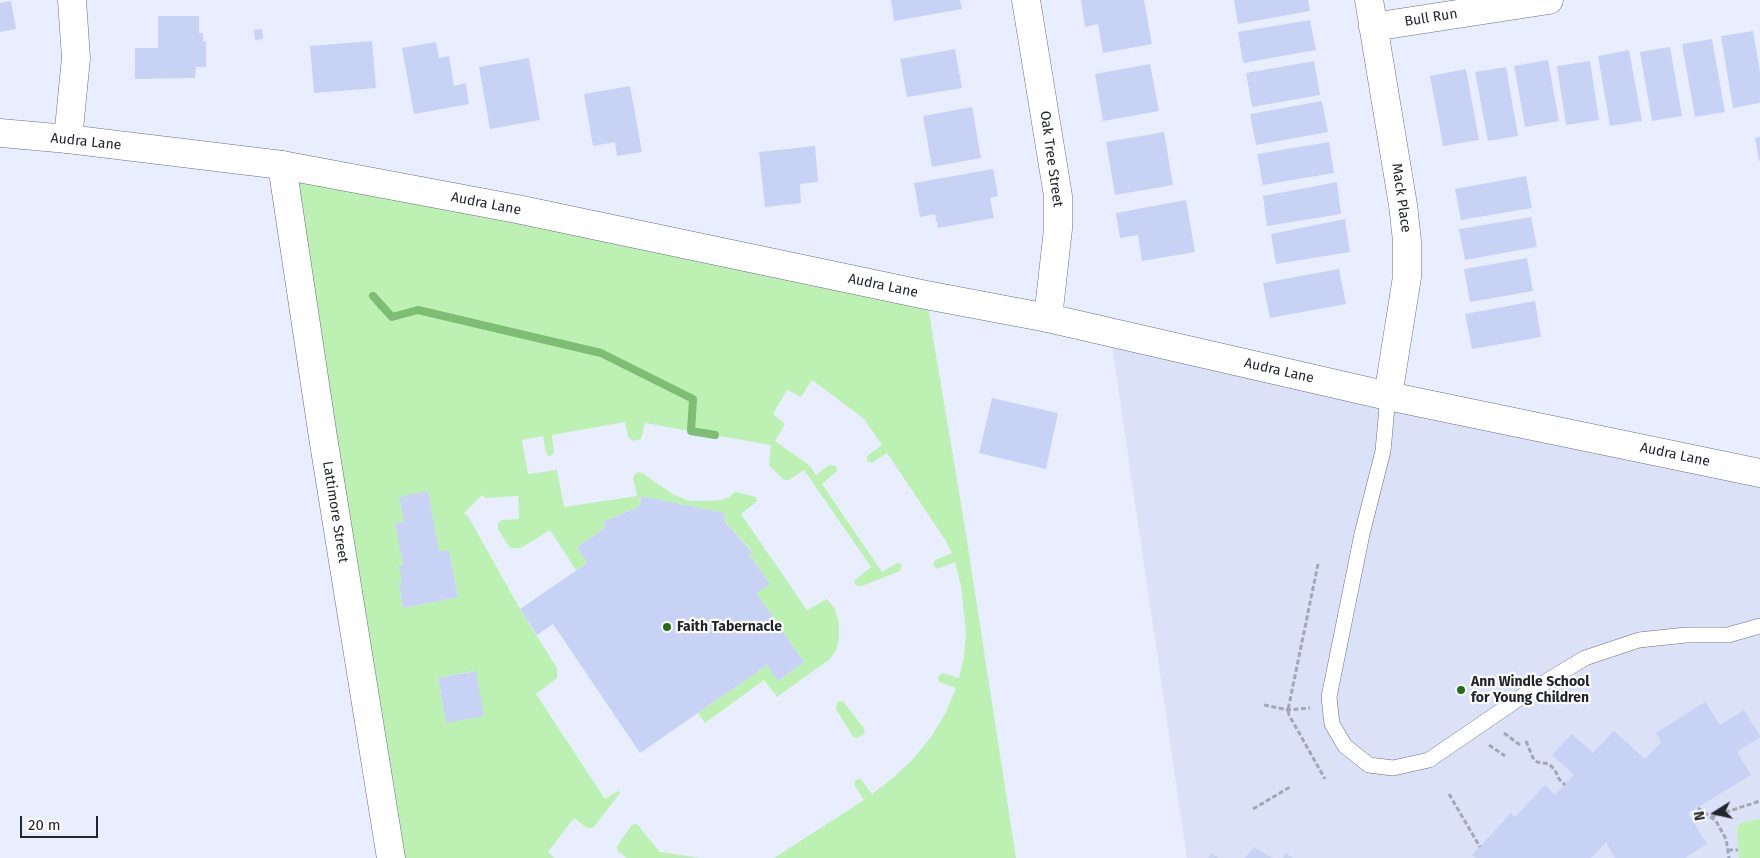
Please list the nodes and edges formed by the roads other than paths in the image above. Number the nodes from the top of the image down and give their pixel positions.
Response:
1 (72, 0) edge
2 (1026, 0) edge
3 (1369, 0) edge
4 (1549, 0) edge
5 (1373, 27) junction
6 (0, 133) edge
7 (68, 139) junction
8 (282, 165) junction
9 (1048, 318) junction
10 (1388, 396) junction
11 (1760, 473) edge
12 (1760, 626) edge
13 (392, 858) edge

1 - 7 street
2 - 9 street, Oak Tree Street
3 - 5 street, Mack Place
4 - 5 street, Bull Run
5 - 10 street, Mack Place
6 - 7 street, Audra Lane
7 - 8 street, Audra Lane
8 - 9 street, Audra Lane
8 - 13 street, Lattimore Street
9 - 10 street, Audra Lane
10 - 11 street, Audra Lane
10 - 12 lane

